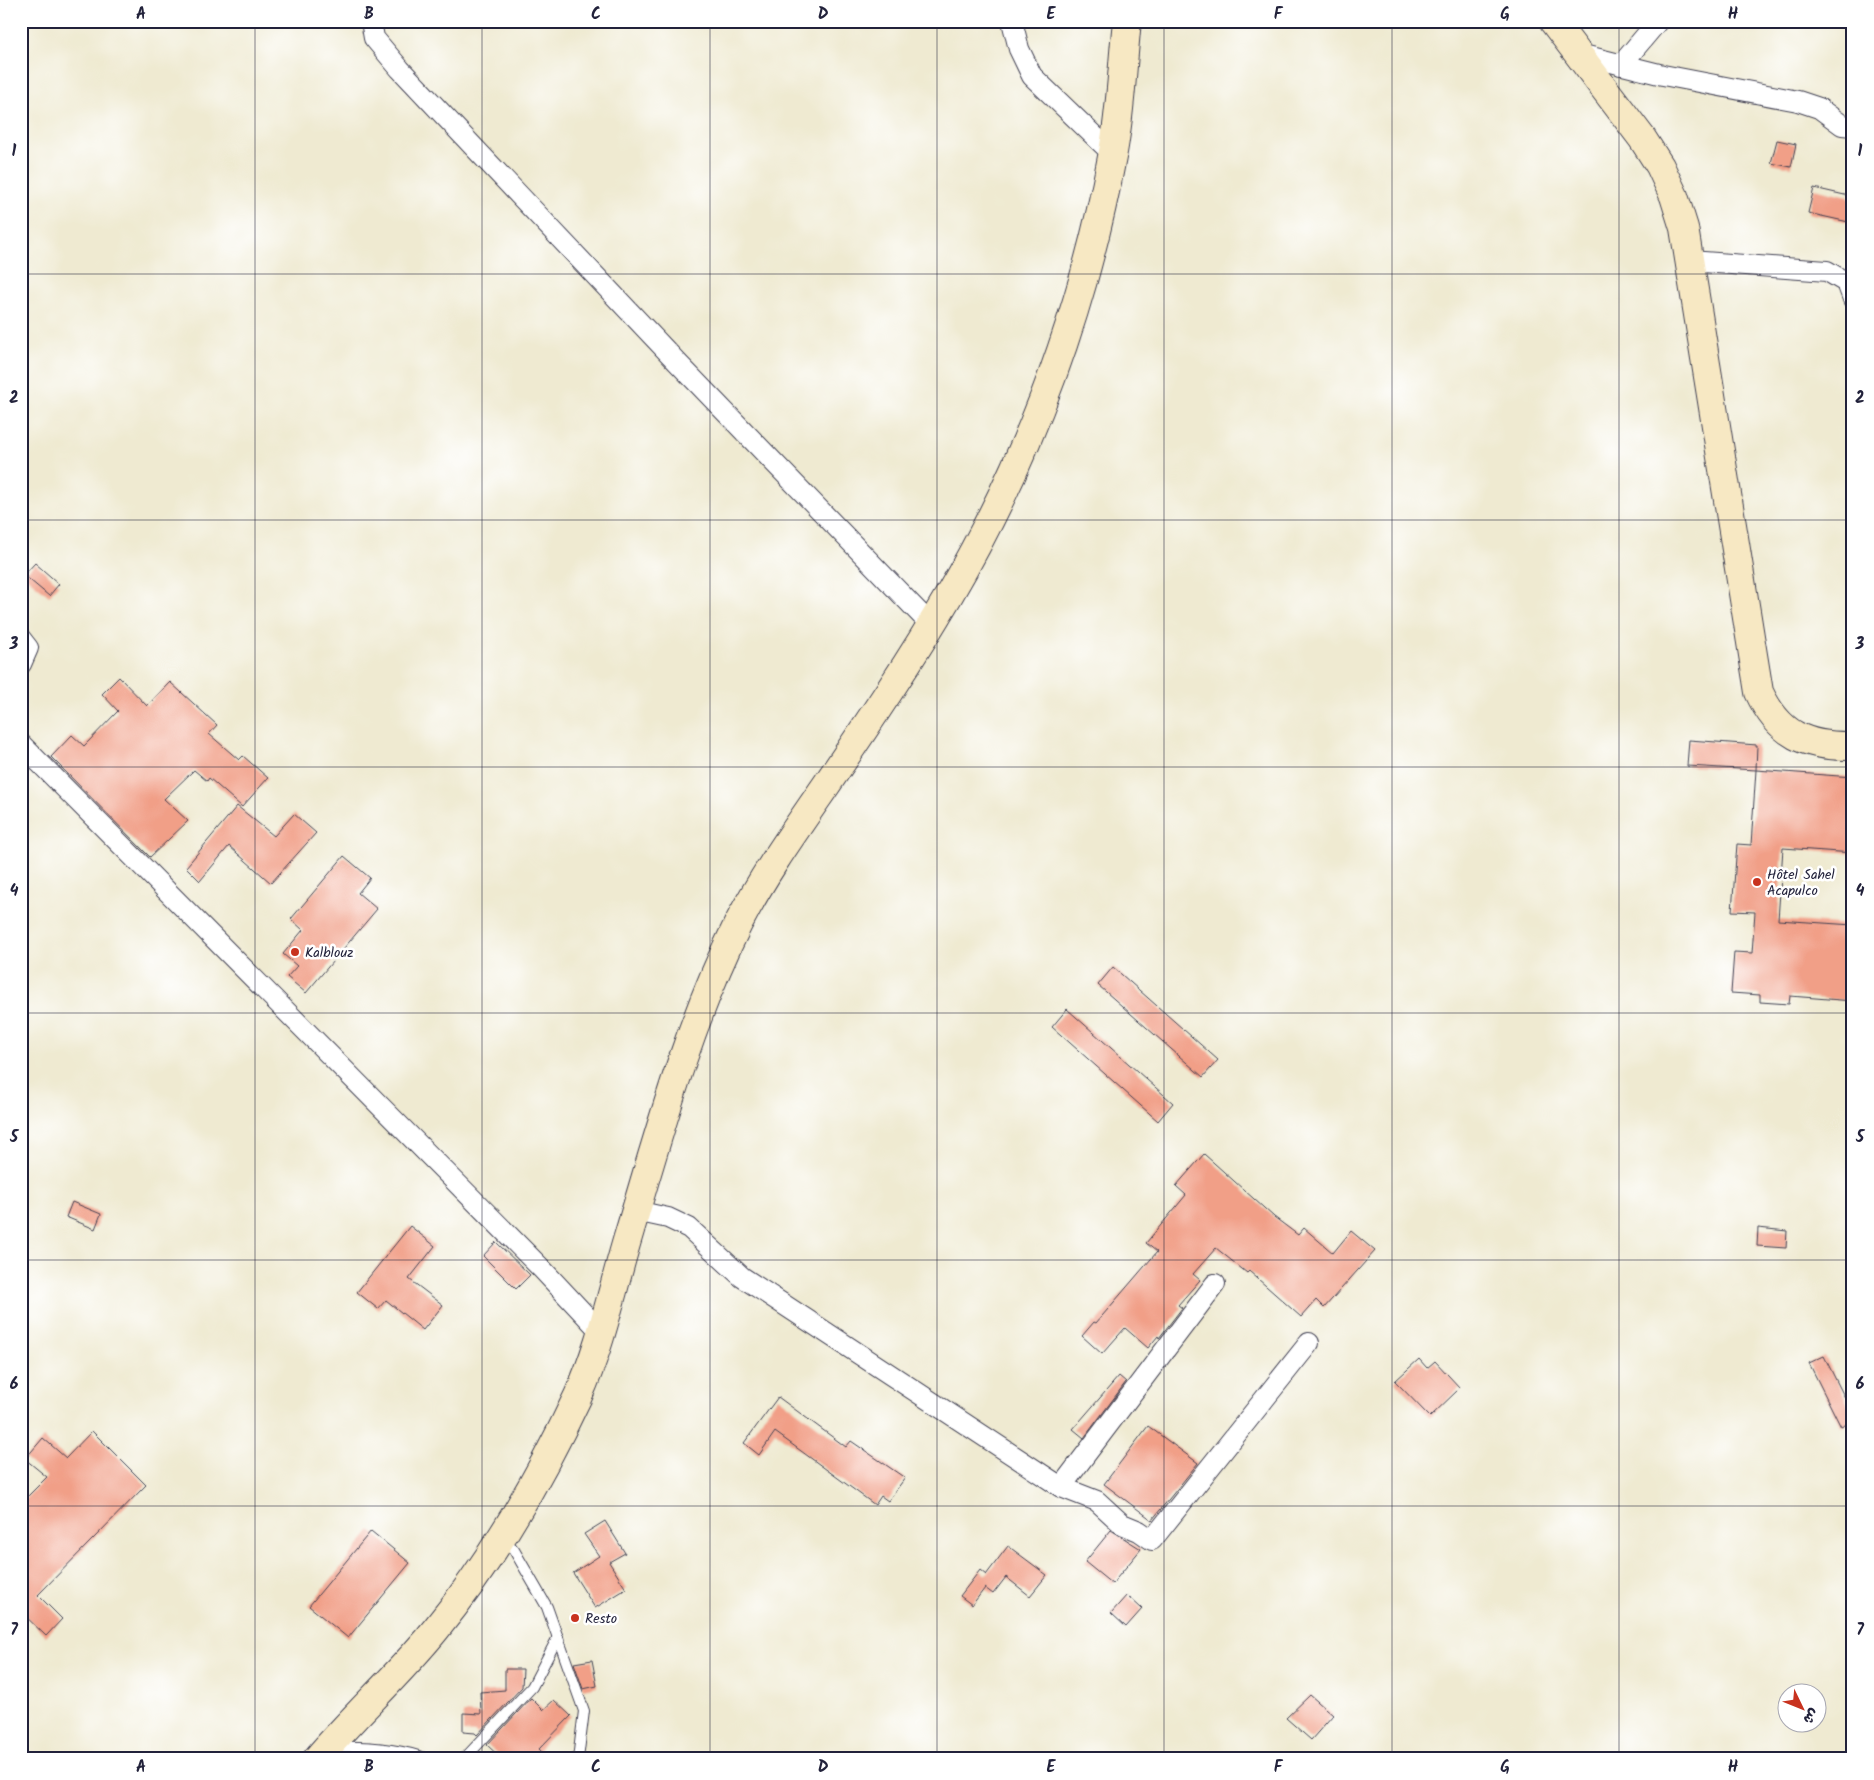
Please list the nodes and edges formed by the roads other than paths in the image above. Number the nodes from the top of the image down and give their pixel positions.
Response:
1 (371, 21) edge
2 (1012, 21) edge
3 (1127, 21) edge
4 (1554, 21) edge
5 (1658, 21) edge
6 (1580, 54) junction
7 (1621, 65) junction
8 (1853, 126) edge
9 (1113, 154) junction
10 (1690, 262) junction
11 (1853, 299) edge
12 (931, 624) junction
13 (21, 638) edge
14 (21, 664) edge
15 (21, 744) edge
16 (1853, 746) edge
17 (636, 1211) junction
18 (1215, 1284) dead end
19 (601, 1332) junction
20 (1309, 1343) dead end
21 (1061, 1487) junction
22 (503, 1538) junction
23 (558, 1637) junction
24 (322, 1753) edge
25 (427, 1759) edge
26 (464, 1759) edge
27 (578, 1759) edge

1 - 12 street
2 - 9 street
3 - 9 main road
4 - 6 main road
5 - 7 street
6 - 7 street
6 - 10 main road
7 - 8 street
9 - 12 main road
10 - 11 street
10 - 16 main road
12 - 17 main road
13 - 14 street
15 - 19 street
17 - 19 main road
17 - 21 street
18 - 21 street
19 - 22 main road
20 - 21 street
22 - 23 lane
22 - 24 main road
23 - 26 lane
23 - 27 lane
24 - 25 lane

